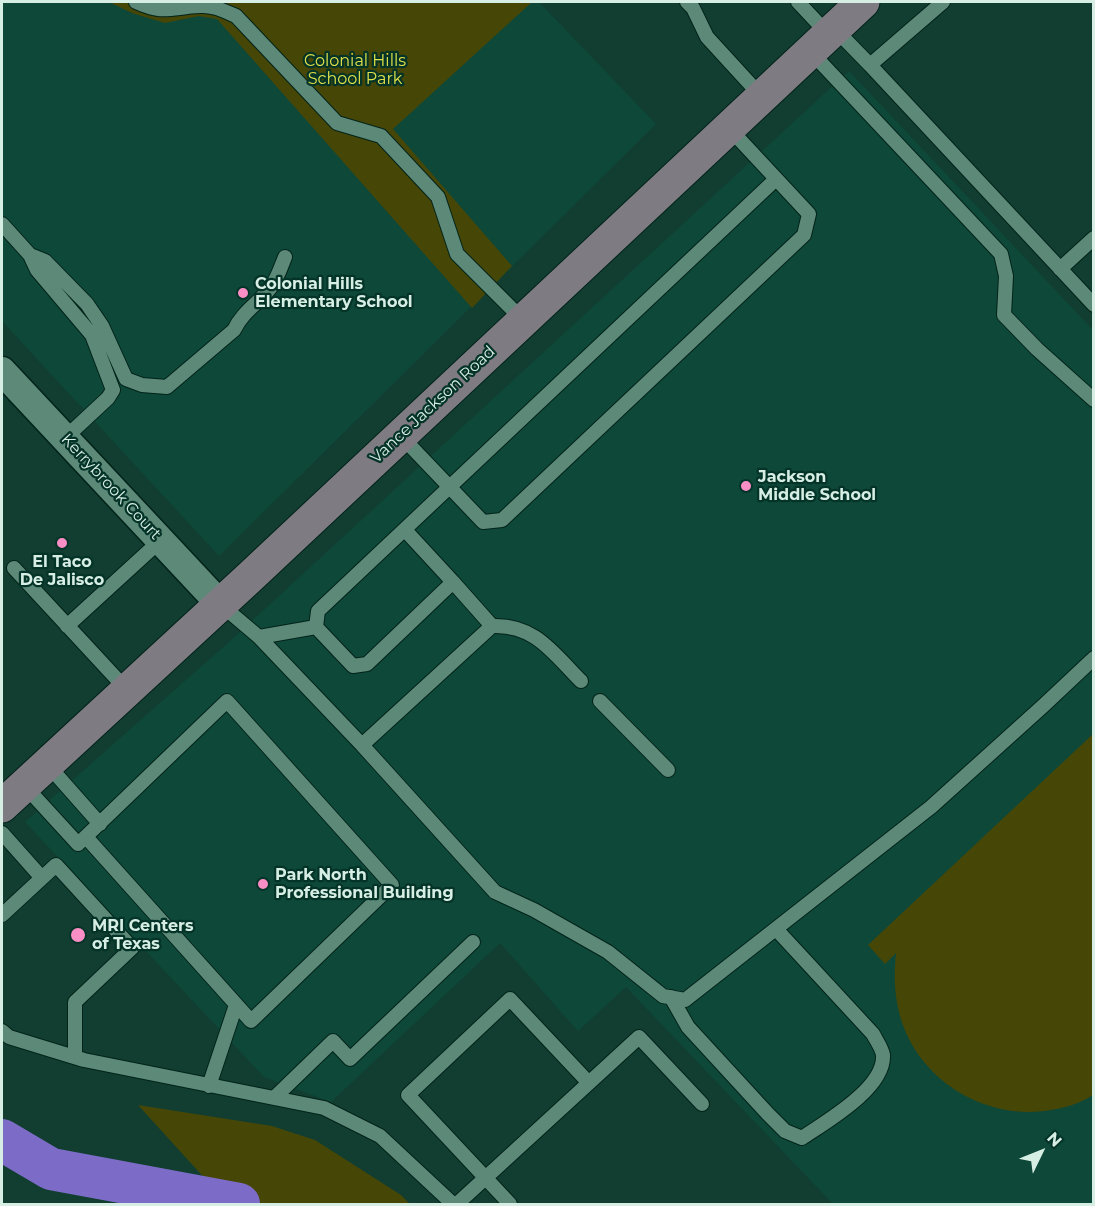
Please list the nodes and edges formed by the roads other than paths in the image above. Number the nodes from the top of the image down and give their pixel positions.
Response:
1 (136, 2) edge
2 (687, 2) edge
3 (798, 2) edge
4 (863, 2) edge
5 (943, 2) edge
6 (824, 38) junction
7 (867, 61) junction
8 (762, 96) junction
9 (728, 127) junction
10 (776, 179) junction
11 (2, 224) edge
12 (1094, 238) edge
13 (30, 255) junction
14 (285, 257) dead end
15 (1060, 269) junction
16 (1094, 305) edge
17 (523, 320) junction
18 (2, 371) edge
19 (1094, 400) edge
20 (400, 435) junction
21 (65, 438) junction
22 (450, 487) junction
23 (405, 530) junction
24 (161, 540) junction
25 (14, 568) dead end
26 (453, 582) junction
27 (220, 604) junction
28 (67, 626) junction
29 (492, 626) junction
30 (316, 627) junction
31 (259, 637) junction
32 (1094, 658) edge
33 (581, 681) dead end
34 (127, 690) junction
35 (600, 701) dead end
36 (362, 745) junction
37 (668, 770) dead end
38 (24, 785) edge
39 (100, 824) junction
40 (2, 833) edge
41 (82, 840) junction
42 (42, 878) junction
43 (2, 915) edge
44 (776, 929) junction
45 (472, 942) dead end
46 (671, 997) junction
47 (236, 1005) junction
48 (2, 1031) edge
49 (75, 1057) junction
50 (589, 1083) junction
51 (209, 1086) junction
52 (274, 1098) junction
53 (702, 1104) dead end
54 (486, 1178) junction
55 (455, 1204) edge
56 (510, 1204) edge

1 - 17 lane
2 - 8 lane
3 - 6 lane
4 - 6 main road, Vance Jackson Road
5 - 7 lane
6 - 7 lane
6 - 8 main road, Vance Jackson Road
6 - 19 lane
7 - 15 lane
8 - 9 main road, Vance Jackson Road
9 - 10 lane
9 - 17 main road, Vance Jackson Road
10 - 22 lane
10 - 22 lane
11 - 13 lane
12 - 15 lane
13 - 14 lane
13 - 21 lane
15 - 16 lane
17 - 20 main road, Vance Jackson Road
18 - 21 street, Kerrybrook Court
20 - 22 lane
20 - 27 main road, Vance Jackson Road
21 - 24 street, Kerrybrook Court
22 - 23 lane
23 - 26 lane
23 - 30 lane
24 - 27 street, Kerrybrook Court
24 - 28 lane
25 - 28 lane
26 - 29 lane
26 - 30 lane
27 - 31 lane
27 - 34 main road, Vance Jackson Road
28 - 34 lane
29 - 33 lane
29 - 36 lane
30 - 31 lane
31 - 36 lane
32 - 44 lane
34 - 38 main road, Vance Jackson Road
35 - 37 lane
36 - 46 lane
38 - 39 lane
38 - 41 lane
39 - 41 lane
39 - 47 lane
40 - 42 lane
41 - 47 lane
42 - 43 lane
42 - 49 lane
44 - 46 lane
44 - 46 lane
45 - 52 lane
47 - 51 lane
48 - 49 lane
49 - 51 lane
50 - 53 lane
50 - 54 lane
50 - 54 lane
51 - 52 lane
52 - 55 lane
54 - 55 lane
54 - 56 lane

